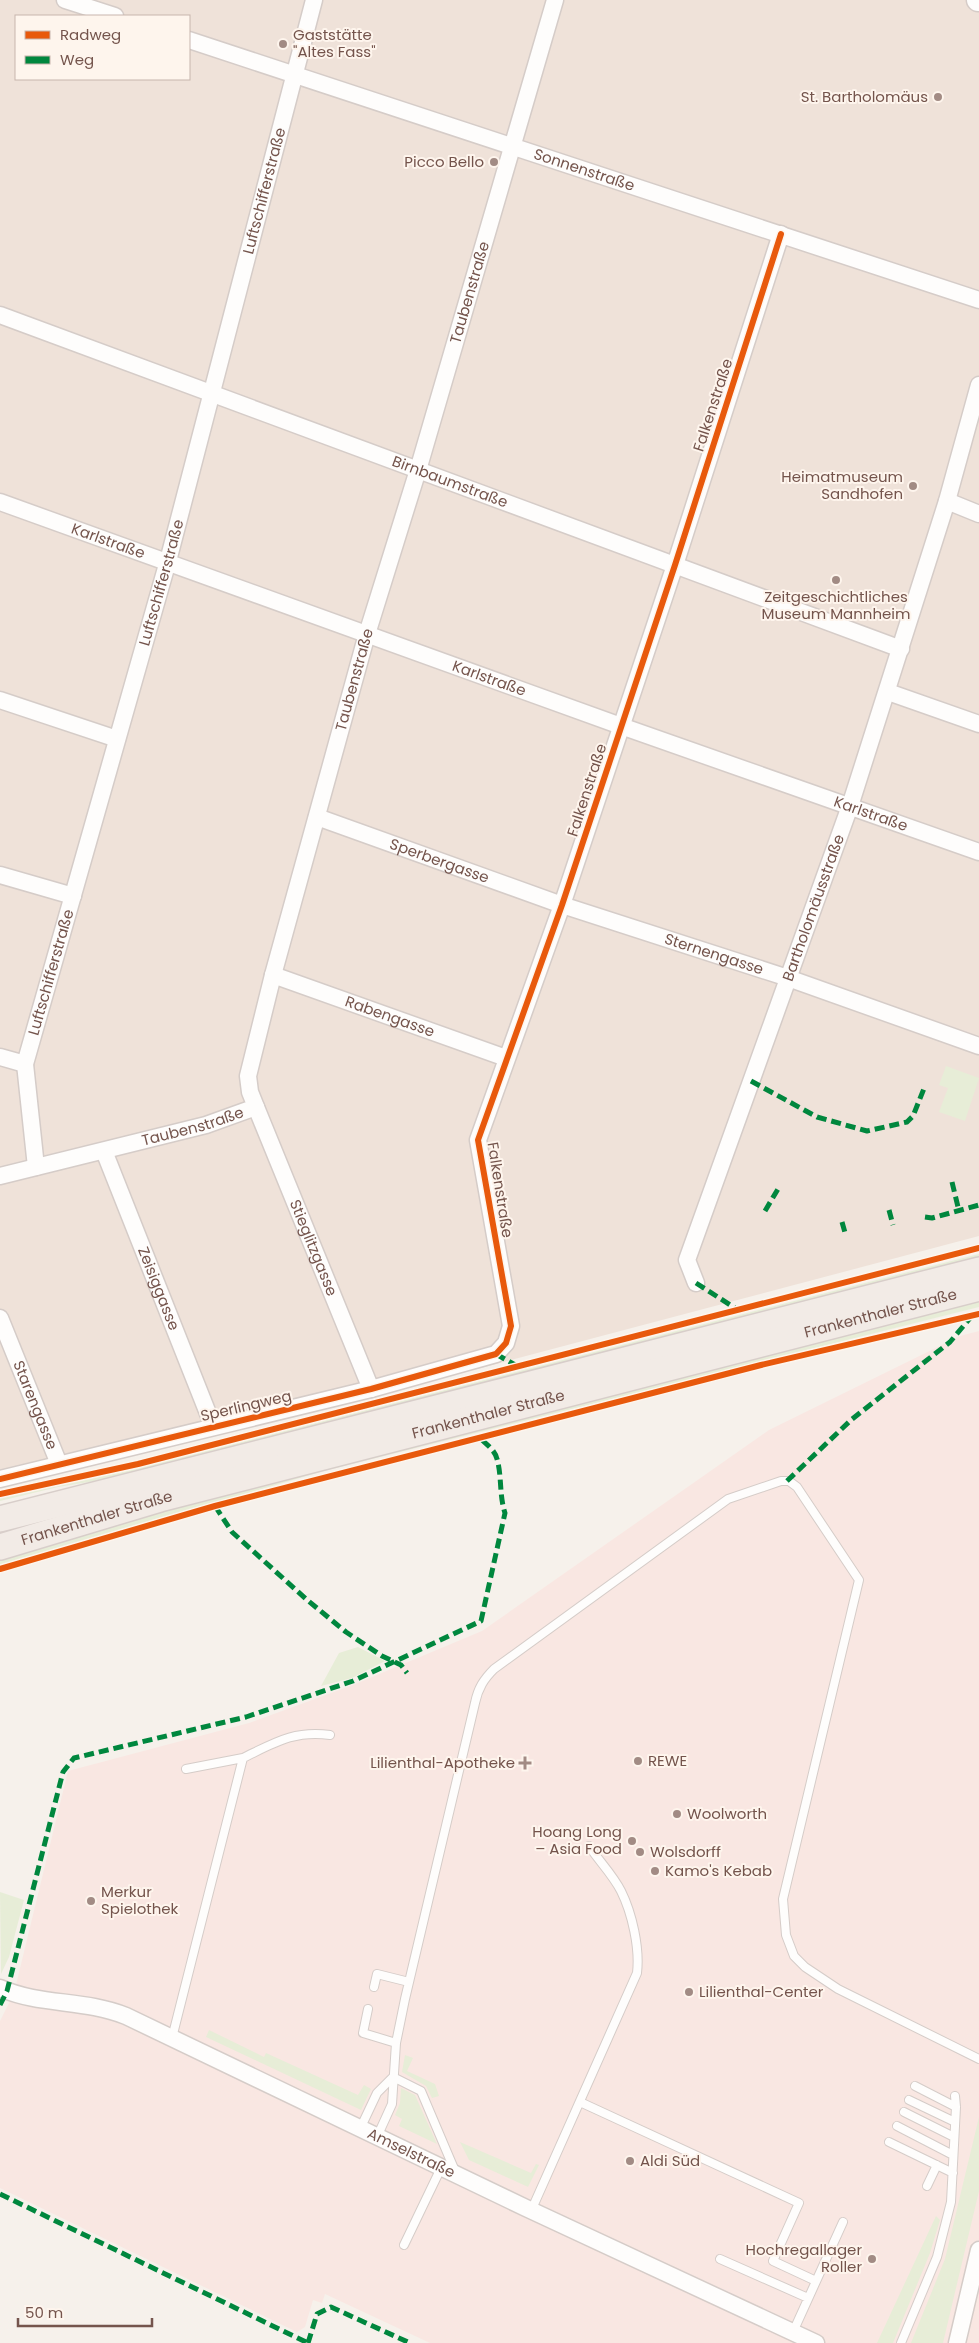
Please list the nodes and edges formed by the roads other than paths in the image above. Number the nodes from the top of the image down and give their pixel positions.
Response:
1 (65, 0) edge
2 (314, 0) edge
3 (555, 0) edge
4 (112, 15) edge
5 (190, 40) edge
6 (294, 74) junction
7 (512, 146) junction
8 (781, 234) junction
9 (979, 300) edge
10 (0, 315) edge
11 (979, 385) edge
12 (213, 393) junction
13 (418, 470) junction
14 (947, 501) junction
15 (0, 502) edge
16 (979, 514) edge
17 (168, 561) junction
18 (675, 565) junction
19 (367, 634) junction
20 (901, 648) junction
21 (888, 692) junction
22 (0, 700) edge
23 (979, 724) edge
24 (621, 726) junction
25 (117, 739) junction
26 (850, 806) junction
27 (317, 817) junction
28 (979, 852) edge
29 (0, 875) edge
30 (73, 896) junction
31 (562, 905) junction
32 (274, 975) junction
33 (788, 978) junction
34 (979, 1046) edge
35 (0, 1057) edge
36 (506, 1058) junction
37 (25, 1064) junction
38 (256, 1107) junction
39 (104, 1150) junction
40 (36, 1167) junction
41 (0, 1176) edge
42 (979, 1270) edge
43 (696, 1283) dead end
44 (979, 1288) edge
45 (0, 1318) edge
46 (496, 1354) joint
47 (371, 1390) junction
48 (213, 1426) junction
49 (59, 1464) junction
50 (0, 1479) edge
51 (0, 1519) edge
52 (0, 1547) edge
53 (330, 1735) dead end
54 (243, 1758) junction
55 (186, 1769) dead end
56 (589, 1846) dead end
57 (409, 1982) junction
58 (374, 1986) dead end
59 (0, 1988) edge
60 (368, 2009) dead end
61 (172, 2038) junction
62 (396, 2043) junction
63 (979, 2059) edge
64 (393, 2077) junction
65 (915, 2086) dead end
66 (955, 2096) dead end
67 (909, 2100) dead end
68 (580, 2102) junction
69 (956, 2107) junction
70 (904, 2112) dead end
71 (955, 2122) junction
72 (897, 2126) dead end
73 (360, 2129) junction
74 (378, 2137) junction
75 (954, 2137) junction
76 (889, 2142) dead end
77 (954, 2154) junction
78 (937, 2165) junction
79 (441, 2168) junction
80 (952, 2173) junction
81 (457, 2176) junction
82 (927, 2186) dead end
83 (532, 2211) junction
84 (843, 2222) dead end
85 (404, 2245) dead end
86 (979, 2250) edge
87 (720, 2259) dead end
88 (816, 2281) junction
89 (808, 2298) junction
90 (793, 2332) junction
91 (816, 2343) edge
92 (901, 2343) edge
93 (956, 2343) edge

1 - 4 street
2 - 6 street, Luftschifferstraße
3 - 7 street, Taubenstraße
5 - 6 street, Sonnenstraße
6 - 7 street, Sonnenstraße
6 - 12 street, Luftschifferstraße
7 - 8 street, Sonnenstraße
7 - 13 street, Taubenstraße
8 - 9 street, Sonnenstraße
8 - 18 street, Falkenstraße
10 - 12 street, Birnbaumstraße
11 - 14 street, Bartholomäusstraße
12 - 13 street, Birnbaumstraße
12 - 17 street, Luftschifferstraße
13 - 18 street, Birnbaumstraße
13 - 19 street, Taubenstraße
14 - 16 street
14 - 20 street, Bartholomäusstraße
15 - 17 street, Karlstraße
17 - 19 street, Karlstraße
17 - 25 street, Luftschifferstraße
18 - 20 street, Birnbaumstraße
18 - 24 street, Falkenstraße
19 - 24 street, Karlstraße
19 - 27 street, Taubenstraße
20 - 21 street, Bartholomäusstraße
21 - 23 street
21 - 26 street, Bartholomäusstraße
22 - 25 street
24 - 26 street, Karlstraße
24 - 31 street, Falkenstraße
25 - 30 street, Luftschifferstraße
26 - 28 street, Karlstraße
26 - 33 street, Bartholomäusstraße
27 - 31 street, Sperbergasse
27 - 32 street, Taubenstraße
29 - 30 street
30 - 37 street, Luftschifferstraße
31 - 33 street, Sternengasse
31 - 36 street, Falkenstraße
32 - 36 street, Rabengasse
32 - 38 street, Taubenstraße
33 - 34 street, Sternengasse
33 - 43 street, Bartholomäusstraße
35 - 37 street
36 - 46 street, Falkenstraße
37 - 40 street, Luftschifferstraße
38 - 39 street, Taubenstraße
38 - 47 street, Stieglitzgasse
39 - 40 street, Taubenstraße
39 - 48 street, Zeisiggasse
40 - 41 street, Taubenstraße
42 - 51 main road, Frankenthaler Straße
44 - 52 main road, Frankenthaler Straße
45 - 49 street, Starengasse
46 - 47 street, Sperlingweg
47 - 48 street, Sperlingweg
48 - 49 street, Sperlingweg
49 - 50 street, Sperlingweg
53 - 54 lane
54 - 55 lane
54 - 61 lane
56 - 68 lane
57 - 58 lane
57 - 62 lane
57 - 63 lane
59 - 61 street, Amselstraße
60 - 62 lane
61 - 73 street, Amselstraße
62 - 64 lane
64 - 73 lane
64 - 74 lane
64 - 81 lane
65 - 69 lane
66 - 69 lane
67 - 71 lane
68 - 83 lane
68 - 88 lane
69 - 71 lane
70 - 75 lane
71 - 75 lane
72 - 77 lane
73 - 74 street, Amselstraße
74 - 79 street, Amselstraße
75 - 77 lane
76 - 78 lane
77 - 80 lane
78 - 80 lane
78 - 82 lane
79 - 81 street, Amselstraße
79 - 85 lane
80 - 92 lane
81 - 83 street, Amselstraße
83 - 90 street, Amselstraße
84 - 88 lane
86 - 93 street
87 - 89 lane
88 - 89 lane
89 - 90 lane
90 - 91 street, Amselstraße

